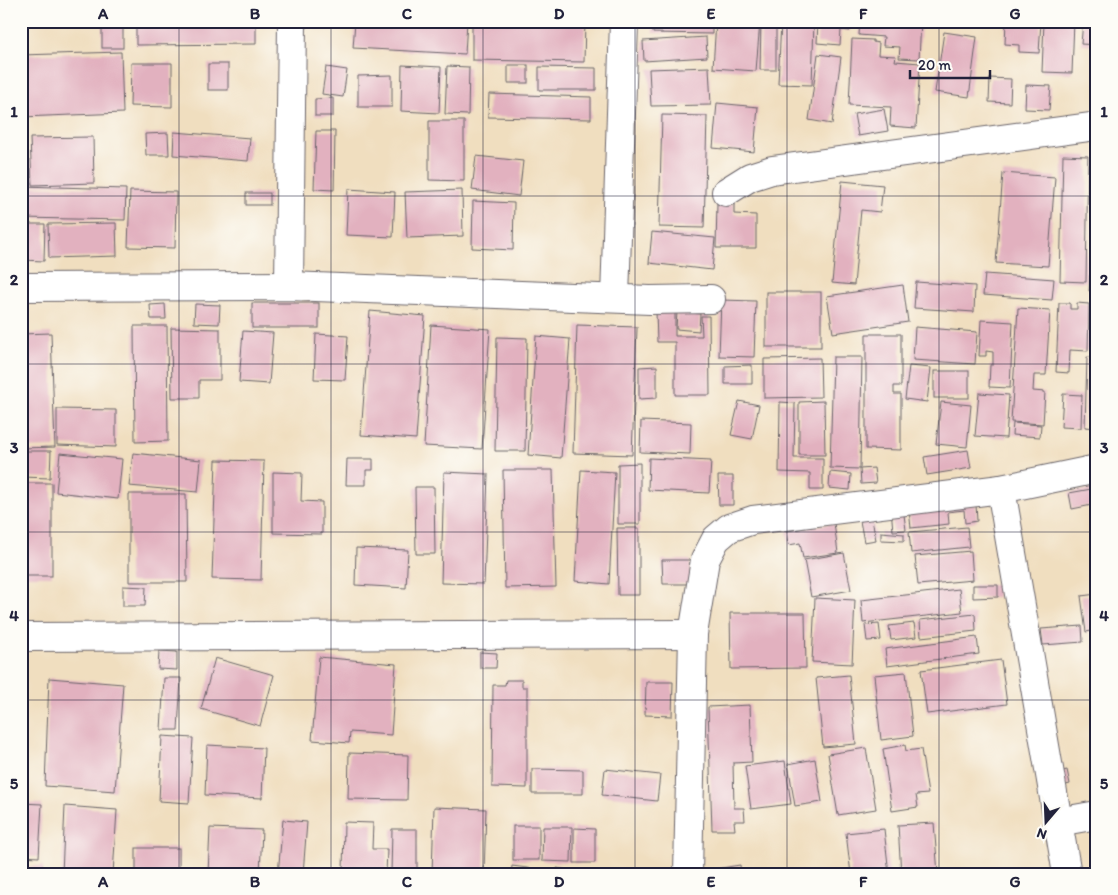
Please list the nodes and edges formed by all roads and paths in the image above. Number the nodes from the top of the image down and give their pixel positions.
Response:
1 (292, 21) edge
2 (624, 21) edge
3 (1097, 126) edge
4 (726, 192) dead end
5 (289, 286) junction
6 (21, 287) edge
7 (616, 298) junction
8 (711, 298) dead end
9 (1097, 469) edge
10 (1001, 489) junction
11 (693, 634) junction
12 (21, 637) edge
13 (1097, 815) edge
14 (1058, 822) junction
15 (688, 874) edge
16 (1067, 874) edge

1 - 5 street
2 - 7 street
3 - 4 street
5 - 6 street
5 - 7 street
7 - 8 street
9 - 10 street
10 - 11 street
10 - 14 street
11 - 12 street
11 - 15 street
13 - 14 street
14 - 16 street

